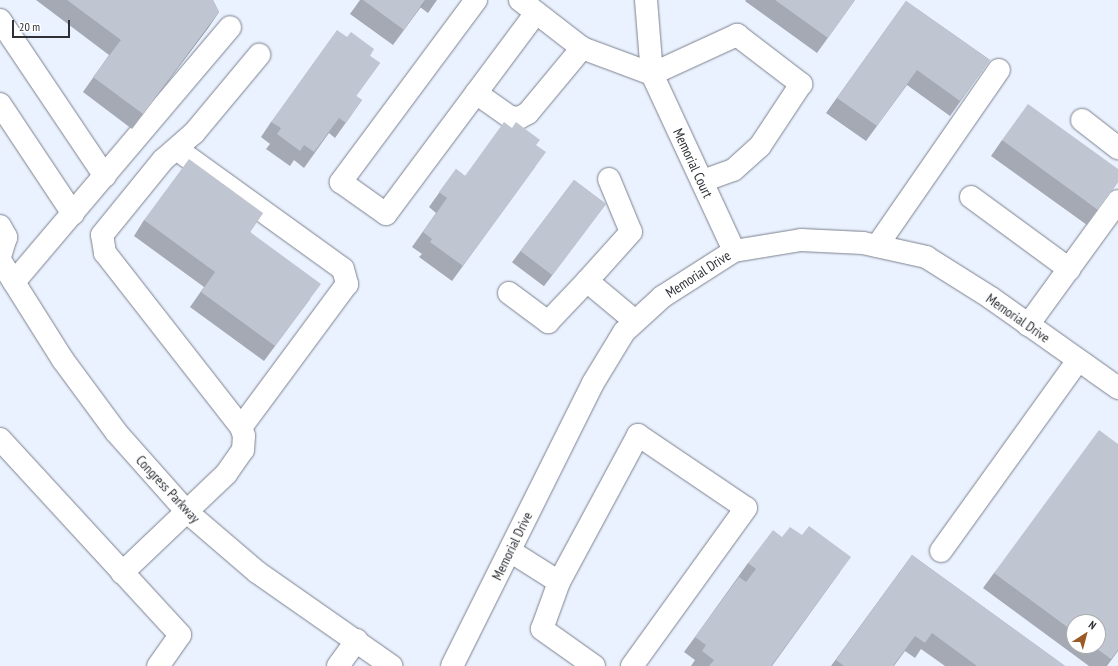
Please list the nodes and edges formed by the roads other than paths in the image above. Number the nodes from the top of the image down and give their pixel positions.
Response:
1 (476, 0) edge
2 (646, 0) edge
3 (528, 6) edge
4 (0, 20) edge
5 (230, 27) dead end
6 (582, 48) junction
7 (259, 55) dead end
8 (999, 70) dead end
9 (652, 74) junction
10 (476, 93) junction
11 (0, 104) edge
12 (1082, 120) dead end
13 (1118, 148) edge
14 (178, 150) junction
15 (105, 176) junction
16 (609, 178) dead end
17 (702, 182) junction
18 (971, 196) dead end
19 (1118, 201) edge
20 (73, 214) junction
21 (0, 226) edge
22 (877, 246) junction
23 (734, 251) junction
24 (0, 258) edge
25 (1069, 269) junction
26 (586, 280) junction
27 (14, 282) junction
28 (509, 293) dead end
29 (635, 322) junction
30 (1028, 325) junction
31 (1078, 360) junction
32 (1118, 388) edge
33 (241, 427) junction
34 (0, 440) edge
35 (186, 512) junction
36 (510, 551) junction
37 (941, 551) dead end
38 (122, 573) junction
39 (559, 582) junction
40 (357, 640) junction
41 (158, 666) edge
42 (338, 666) edge
43 (391, 666) edge
44 (452, 666) edge
45 (594, 666) edge
46 (632, 666) edge

1 - 10 street
2 - 9 street
3 - 6 street
3 - 10 street
4 - 15 street
5 - 15 street
6 - 9 street
6 - 10 street
7 - 14 street
8 - 22 street
9 - 17 street, Memorial Court
9 - 17 street
11 - 20 street
12 - 13 street
14 - 33 street
14 - 33 street
15 - 20 street
16 - 26 street
17 - 23 street, Memorial Court
18 - 25 street
19 - 25 street
20 - 27 street
21 - 24 street, Congress Parkway
22 - 23 street, Memorial Drive
22 - 30 street, Memorial Drive
23 - 29 street, Memorial Drive
24 - 27 street, Congress Parkway
25 - 30 street
26 - 28 street
26 - 29 street
27 - 35 street, Congress Parkway
29 - 36 street, Memorial Drive
30 - 31 street, Memorial Drive
31 - 32 street, Memorial Drive
31 - 37 street
33 - 35 street
34 - 38 street
35 - 38 street
35 - 40 street, Congress Parkway
36 - 39 street
36 - 44 street, Memorial Drive
38 - 41 street
39 - 45 street
39 - 46 street
40 - 42 street
40 - 43 street, Congress Parkway

